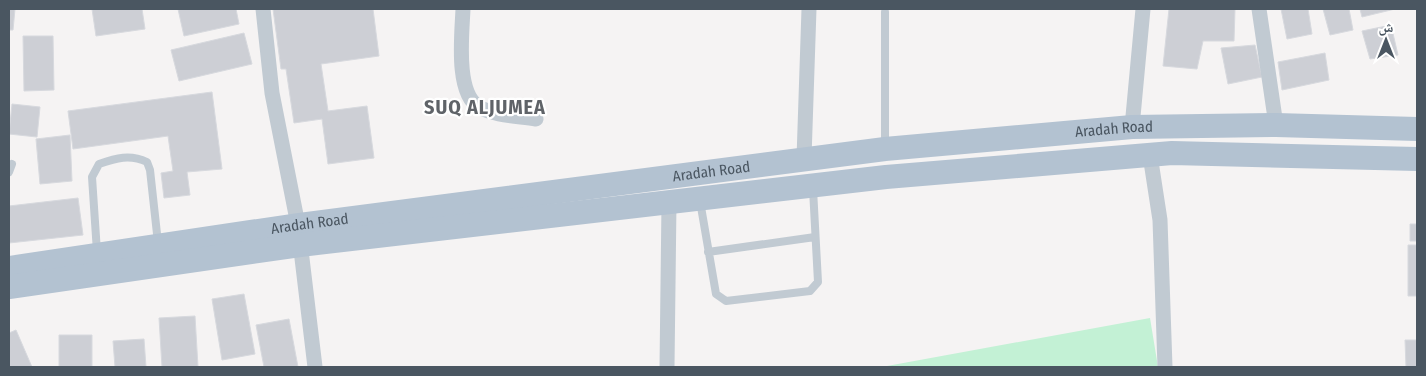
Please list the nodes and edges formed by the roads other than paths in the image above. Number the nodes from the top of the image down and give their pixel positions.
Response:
1 (263, 9) edge
2 (462, 9) edge
3 (809, 9) edge
4 (1143, 9) edge
5 (1259, 9) edge
6 (885, 12) dead end
7 (536, 119) dead end
8 (1276, 124) junction
9 (1132, 127) junction
10 (1417, 129) edge
11 (885, 149) junction
12 (1150, 155) junction
13 (804, 158) junction
14 (1417, 159) edge
15 (812, 186) junction
16 (700, 199) junction
17 (669, 203) junction
18 (299, 235) junction
19 (815, 237) junction
20 (159, 246) junction
21 (708, 252) junction
22 (97, 254) junction
23 (9, 268) edge
24 (9, 287) edge
25 (315, 367) edge
26 (667, 367) edge
27 (1165, 367) edge

1 - 18 street
2 - 7 street
3 - 13 street
4 - 9 street
5 - 8 street
6 - 11 lane
8 - 9 main road, Aradah Road
8 - 10 main road, Aradah Road
9 - 11 main road, Aradah Road
11 - 13 main road, Aradah Road
12 - 14 main road, Aradah Road
12 - 15 main road, Aradah Road
12 - 27 street
13 - 18 main road, Aradah Road
15 - 16 main road, Aradah Road
15 - 19 lane
16 - 17 main road, Aradah Road
16 - 21 lane
17 - 18 main road, Aradah Road
17 - 26 street
18 - 20 main road, Aradah Road
18 - 24 main road, Aradah Road
18 - 25 street
19 - 21 lane
19 - 21 lane
20 - 22 main road, Aradah Road
20 - 22 lane
22 - 23 main road, Aradah Road

